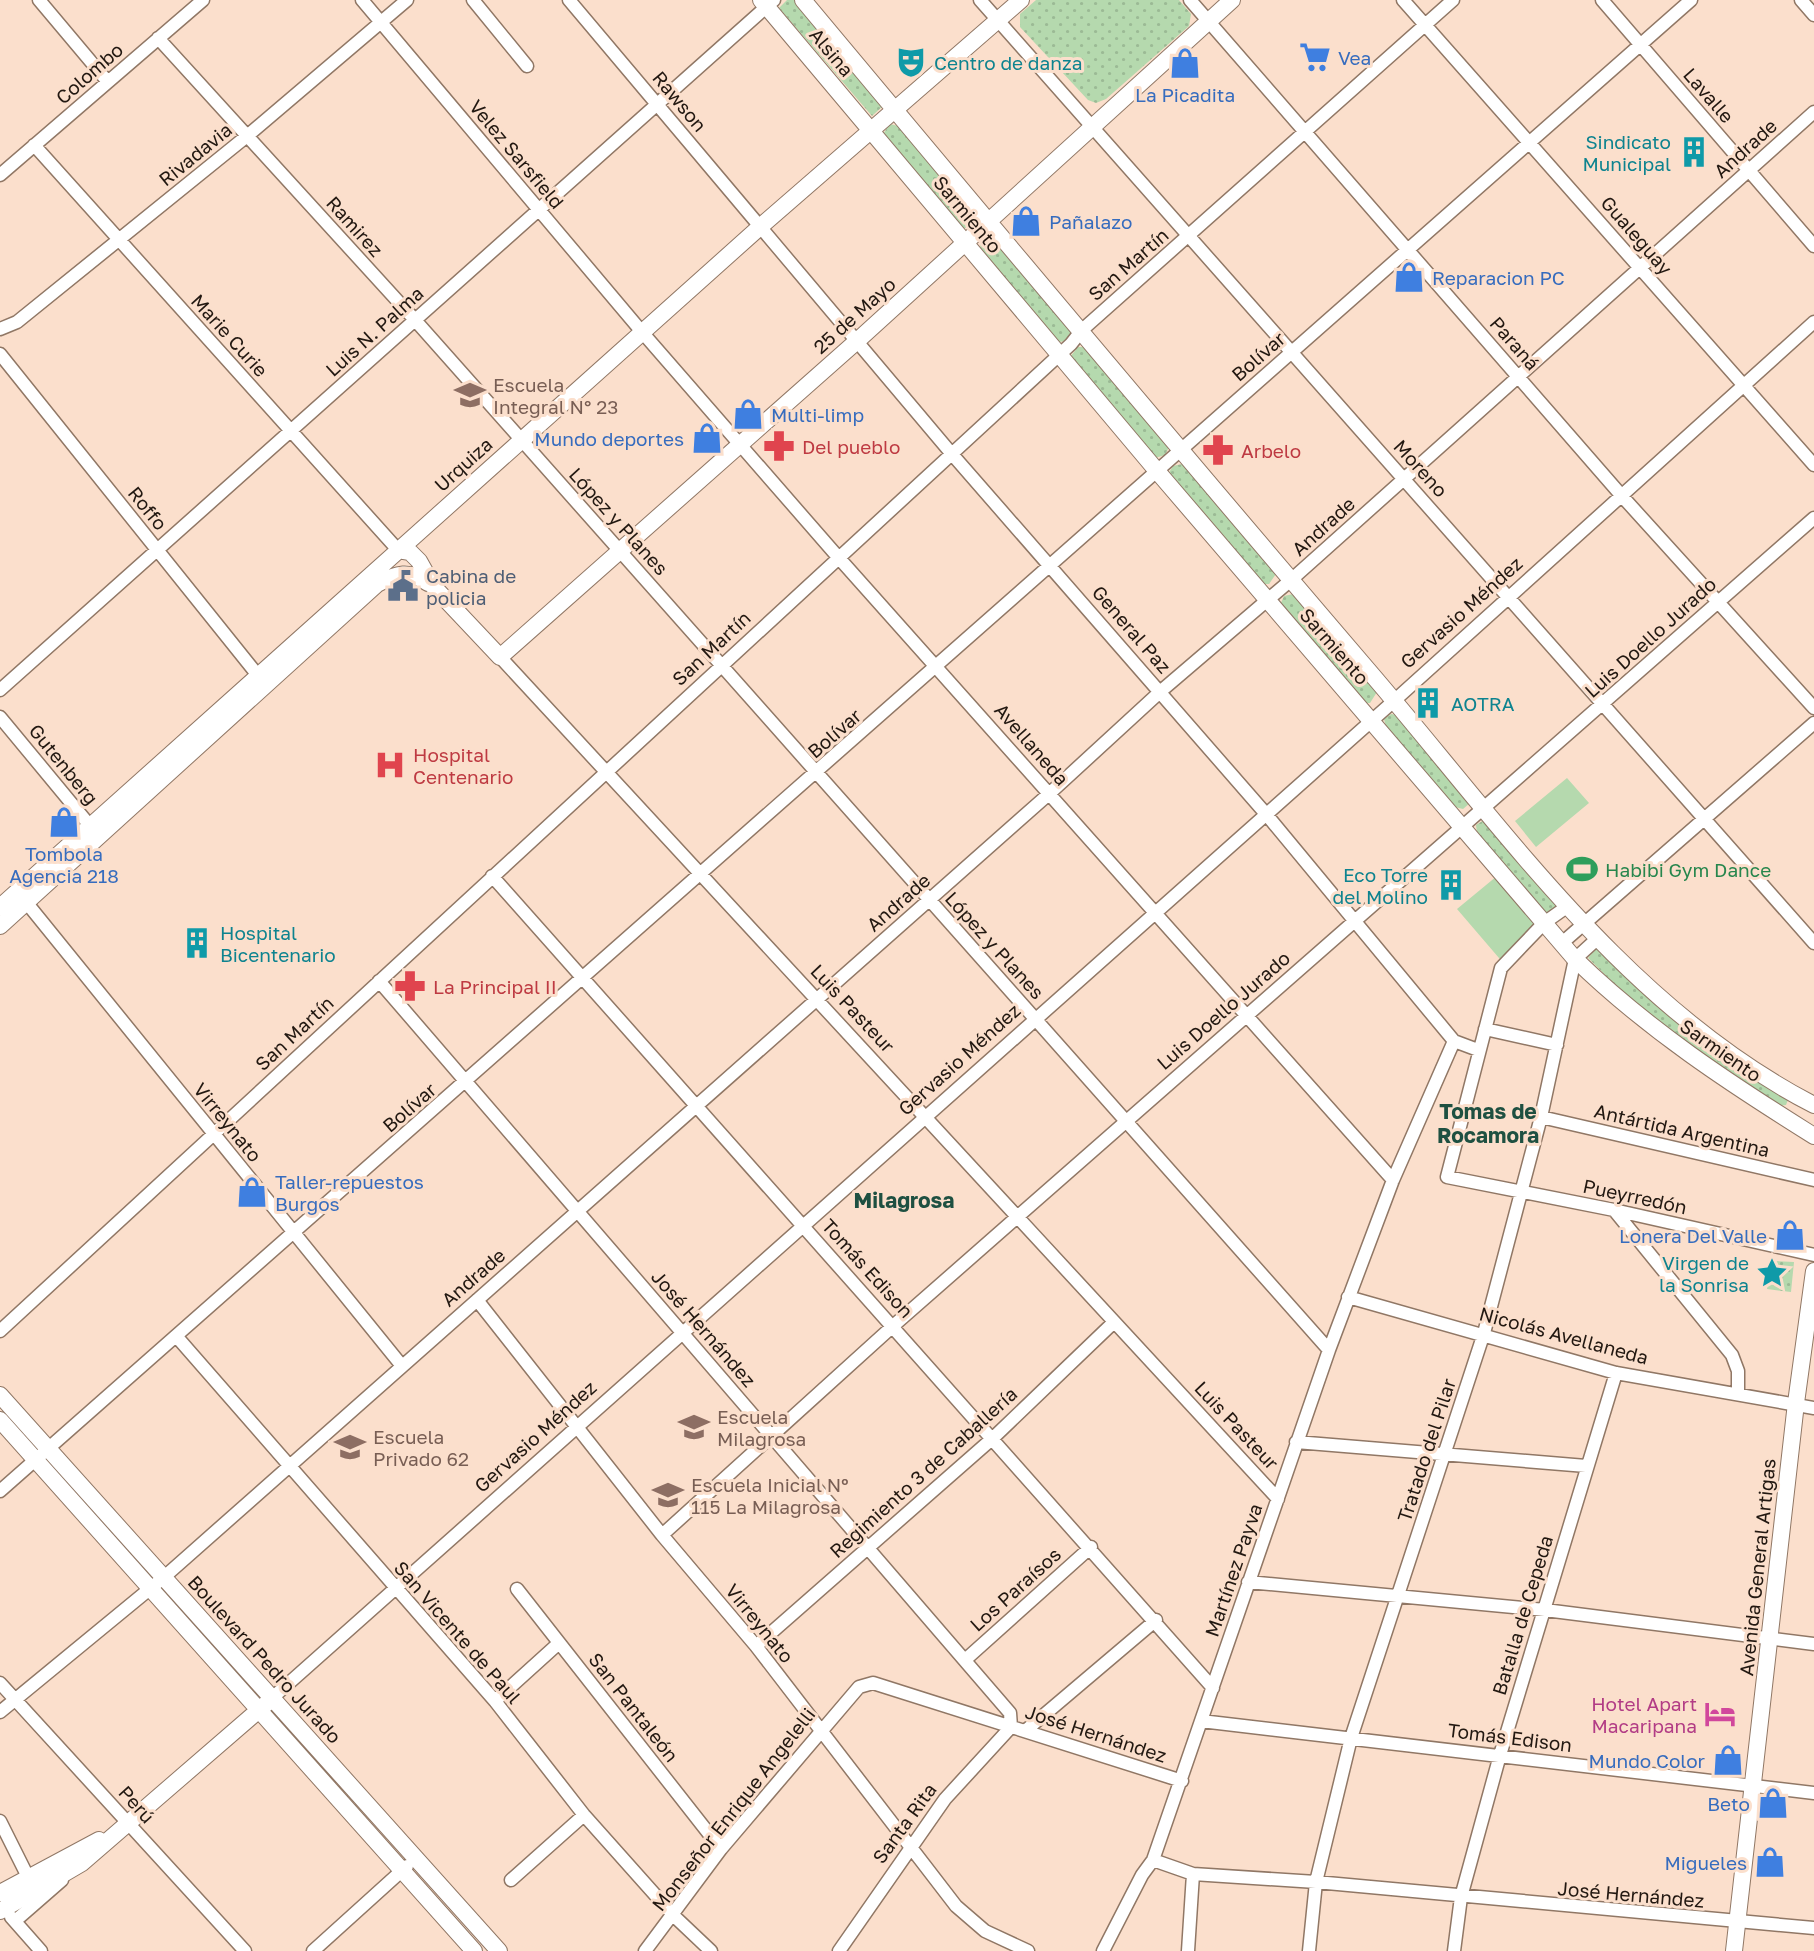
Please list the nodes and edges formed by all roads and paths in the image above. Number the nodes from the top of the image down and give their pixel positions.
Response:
1 (39, 0) edge
2 (203, 0) edge
3 (362, 0) edge
4 (407, 0) edge
5 (473, 0) edge
6 (569, 0) edge
7 (803, 0) edge
8 (980, 0) edge
9 (1021, 0) edge
10 (1190, 0) edge
11 (1232, 0) edge
12 (1403, 0) edge
13 (1453, 0) edge
14 (1602, 0) edge
15 (1691, 0) edge
16 (1801, 0) edge
17 (767, 2) edge
18 (1814, 15) edge
19 (1209, 20) junction
20 (998, 21) junction
21 (380, 22) junction
22 (1426, 25) junction
23 (158, 38) junction
24 (1640, 45) junction
25 (527, 66) dead end
26 (108, 82) junction
27 (656, 103) junction
28 (895, 111) junction
29 (1814, 112) edge
30 (1092, 125) junction
31 (871, 131) junction
32 (1306, 131) junction
33 (247, 136) junction
34 (1530, 143) junction
35 (34, 145) junction
36 (1749, 170) junction
37 (0, 174) edge
38 (538, 209) junction
39 (989, 221) junction
40 (761, 226) junction
41 (1190, 236) junction
42 (119, 240) junction
43 (965, 243) junction
44 (1814, 246) edge
45 (1409, 250) junction
46 (1640, 268) junction
47 (415, 320) junction
48 (1814, 322) edge
49 (0, 329) edge
50 (1082, 330) junction
51 (642, 332) junction
52 (857, 341) junction
53 (1292, 352) junction
54 (0, 354) edge
55 (1059, 355) junction
56 (1519, 377) junction
57 (1744, 385) junction
58 (290, 432) junction
59 (522, 440) junction
60 (739, 442) junction
61 (1180, 450) junction
62 (951, 453) junction
63 (1814, 465) edge
64 (1157, 471) junction
65 (1406, 479) junction
66 (1620, 495) junction
67 (1814, 518) edge
68 (398, 550) junction
69 (620, 550) junction
70 (157, 551) junction
71 (838, 557) junction
72 (1051, 566) junction
73 (1291, 580) junction
74 (433, 586) junction
75 (1510, 597) junction
76 (1268, 600) junction
77 (1717, 601) junction
78 (500, 657) junction
79 (722, 665) junction
80 (938, 667) junction
81 (262, 680) junction
82 (0, 690) edge
83 (1161, 691) junction
84 (1395, 701) junction
85 (1604, 705) junction
86 (1814, 708) edge
87 (0, 717) edge
88 (1371, 721) junction
89 (1814, 723) edge
90 (607, 770) junction
91 (817, 773) junction
92 (1050, 793) junction
93 (1484, 808) junction
94 (1266, 814) junction
95 (1706, 819) junction
96 (1461, 827) junction
97 (94, 831) junction
98 (702, 874) junction
99 (492, 876) junction
100 (930, 900) junction
101 (26, 902) junction
102 (1568, 906) junction
103 (0, 907) edge
104 (1156, 912) junction
105 (1354, 920) junction
106 (1544, 923) junction
107 (1584, 923) junction
108 (0, 926) edge
109 (1598, 938) junction
110 (1562, 943) junction
111 (1814, 943) edge
112 (1575, 958) junction
113 (584, 979) junction
114 (379, 981) junction
115 (817, 1000) junction
116 (1247, 1015) junction
117 (1035, 1019) junction
118 (1485, 1029) junction
119 (1454, 1041) junction
120 (1557, 1045) junction
121 (1478, 1050) junction
122 (466, 1082) junction
123 (1814, 1105) edge
124 (697, 1106) junction
125 (1541, 1117) junction
126 (925, 1118) junction
127 (1126, 1121) junction
128 (213, 1134) junction
129 (1814, 1136) edge
130 (1814, 1180) edge
131 (1393, 1181) junction
132 (1521, 1193) junction
133 (1614, 1210) junction
134 (578, 1211) junction
135 (1016, 1217) junction
136 (803, 1225) junction
137 (295, 1233) junction
138 (1814, 1255) edge
139 (1814, 1271) edge
140 (1348, 1297) junction
141 (477, 1300) junction
142 (1113, 1323) junction
143 (893, 1326) junction
144 (0, 1331) edge
145 (683, 1333) junction
146 (1484, 1333) junction
147 (177, 1337) junction
148 (1328, 1350) junction
149 (402, 1366) junction
150 (1616, 1373) junction
151 (1738, 1393) junction
152 (0, 1395) edge
153 (1796, 1403) junction
154 (1814, 1408) edge
155 (0, 1420) edge
156 (578, 1426) junction
157 (771, 1435) junction
158 (993, 1438) junction
159 (1296, 1442) junction
160 (1446, 1454) junction
161 (42, 1456) junction
162 (288, 1466) junction
163 (1586, 1466) junction
164 (0, 1491) edge
165 (1278, 1499) junction
166 (662, 1535) junction
167 (868, 1547) junction
168 (1091, 1547) junction
169 (1248, 1582) junction
170 (156, 1583) junction
171 (395, 1588) junction
172 (517, 1589) dead end
173 (1399, 1595) junction
174 (1545, 1610) junction
175 (1156, 1620) junction
176 (1771, 1639) junction
177 (559, 1643) junction
178 (1814, 1644) edge
179 (756, 1646) junction
180 (965, 1660) junction
181 (0, 1682) edge
182 (1213, 1688) junction
183 (15, 1699) junction
184 (271, 1699) junction
185 (495, 1701) junction
186 (259, 1710) junction
187 (0, 1712) edge
188 (1201, 1721) junction
189 (1012, 1727) junction
190 (821, 1728) junction
191 (1025, 1731) junction
192 (1352, 1738) junction
193 (1500, 1755) junction
194 (1182, 1781) junction
195 (1752, 1786) junction
196 (1814, 1793) edge
197 (584, 1815) junction
198 (0, 1821) edge
199 (130, 1825) junction
200 (911, 1844) junction
201 (722, 1849) junction
202 (416, 1859) junction
203 (1153, 1860) junction
204 (402, 1870) junction
205 (1193, 1874) junction
206 (28, 1877) junction
207 (511, 1880) dead end
208 (1316, 1882) junction
209 (1461, 1897) junction
210 (4, 1908) edge
211 (674, 1916) junction
212 (1737, 1923) junction
213 (1814, 1928) edge
214 (41, 1951) edge
215 (245, 1951) edge
216 (313, 1951) edge
217 (474, 1951) edge
218 (499, 1951) edge
219 (645, 1951) edge
220 (711, 1951) edge
221 (839, 1951) edge
222 (1028, 1951) edge
223 (1103, 1951) edge
224 (1188, 1951) edge
225 (1309, 1951) edge
226 (1454, 1951) edge
227 (1734, 1951) edge

1 - 26 street
2 - 23 street, Colombo
3 - 21 street, Velez Sarsfield
4 - 21 street, Rivadavia
5 - 25 street
6 - 27 street, Rawson
7 - 28 main road, Alsina
8 - 20 street, Moreno
9 - 20 main road, Urquiza
10 - 19 street, Paraná
11 - 19 main road, 25 de Mayo
12 - 22 street, Gualeguay
13 - 22 street, San Martín
14 - 24 street, Lavalle
15 - 24 street, Bolívar
16 - 18 street
17 - 27 street, Luis N. Palma
17 - 31 main road, Alsina
19 - 30 main road, 25 de Mayo
19 - 32 street, Paraná
20 - 28 main road, Urquiza
20 - 30 street, Moreno
21 - 33 street, Rivadavia
21 - 38 street, Velez Sarsfield
22 - 32 street, San Martín
22 - 34 street, Gualeguay
23 - 26 street, Colombo
23 - 33 street, Ramirez
24 - 34 street, Bolívar
24 - 36 street, Lavalle
26 - 35 street, Colombo
27 - 38 street, Luis N. Palma
27 - 40 street, Rawson
28 - 31 main road, Urquiza
28 - 39 main road, Sarmiento
29 - 36 street, Andrade
30 - 39 main road, 25 de Mayo
30 - 41 street, Moreno
31 - 40 main road, Urquiza
31 - 43 main road, Sarmiento
32 - 41 street, San Martín
32 - 45 street, Paraná
33 - 42 street, Rivadavia
33 - 47 street, Ramirez
34 - 45 street, Bolívar
34 - 46 street, Gualeguay
35 - 37 street, Colombo
35 - 42 street, Marie Curie
36 - 44 street, Lavalle
36 - 46 street, Andrade
38 - 47 street, Luis N. Palma
38 - 51 street, Velez Sarsfield
39 - 43 main road, 25 de Mayo
39 - 50 main road, Sarmiento
40 - 51 main road, Urquiza
40 - 52 street, General Paz
41 - 50 street, San Martín
41 - 53 street, Moreno
42 - 49 street, Rivadavia
42 - 58 street, Marie Curie
43 - 52 main road, 25 de Mayo
43 - 55 main road, Sarmiento
45 - 53 street, Bolívar
45 - 56 street, Paraná
46 - 56 street, Andrade
46 - 57 street, Gualeguay
47 - 58 street, Luis N. Palma
47 - 59 street, Ramirez
48 - 57 street, Gervasio Méndez
50 - 55 street, San Martín
50 - 61 main road, Sarmiento
51 - 59 main road, Urquiza
51 - 60 street, Avellaneda
52 - 60 main road, 25 de Mayo
52 - 62 street, General Paz
53 - 61 street, Bolívar
53 - 65 street, Moreno
54 - 70 street, Roffo
55 - 62 street, San Martín
55 - 64 main road, Sarmiento
56 - 65 street, Andrade
56 - 66 street, Paraná
57 - 63 street, Gualeguay
57 - 66 street, Gervasio Méndez
58 - 68 street, Marie Curie
58 - 70 street, Luis N. Palma
59 - 68 main road, Urquiza
59 - 69 street, López y Planes
60 - 69 main road, 25 de Mayo
60 - 71 street, Avellaneda
61 - 64 street, Bolívar
61 - 73 main road, Sarmiento
62 - 71 street, San Martín
62 - 72 street, General Paz
64 - 72 street, Bolívar
64 - 76 main road, Sarmiento
65 - 73 street, Andrade
65 - 75 street, Moreno
66 - 75 street, Gervasio Méndez
66 - 77 street, Paraná
67 - 77 street, Luis Doello Jurado
68 - 74 main road, Luis Pasteur
68 - 81 main road, Urquiza
69 - 78 main road, 25 de Mayo
69 - 79 street, López y Planes
70 - 81 street, Roffo
70 - 82 street, Luis N. Palma
71 - 79 street, San Martín
71 - 80 street, Avellaneda
72 - 80 street, Bolívar
72 - 83 street, General Paz
73 - 76 street, Andrade
73 - 84 main road, Sarmiento
74 - 78 main road, Luis Pasteur
74 - 81 main road, Urquiza
75 - 84 street, Gervasio Méndez
75 - 85 street, Moreno
76 - 83 street, Andrade
76 - 88 main road, Sarmiento
77 - 85 street, Luis Doello Jurado
77 - 86 street, Paraná
78 - 90 street, Luis Pasteur
79 - 90 street, San Martín
79 - 91 street, López y Planes
80 - 91 street, Bolívar
80 - 92 street, Avellaneda
81 - 97 main road, Urquiza
83 - 92 street, Andrade
83 - 94 street, General Paz
84 - 88 street, Gervasio Méndez
84 - 93 main road, Sarmiento
85 - 93 street, Luis Doello Jurado
85 - 95 street, Moreno
87 - 97 street, Gutenberg
88 - 94 street, Gervasio Méndez
88 - 96 main road, Sarmiento
89 - 95 street
90 - 98 street, Luis Pasteur
90 - 99 street, San Martín
91 - 98 street, Bolívar
91 - 100 street, López y Planes
92 - 100 street, Andrade
92 - 104 street, Avellaneda
93 - 96 street, Luis Doello Jurado
93 - 102 main road, Sarmiento
94 - 104 street, Gervasio Méndez
94 - 105 street, General Paz
95 - 107 street
95 - 111 street, Moreno
96 - 105 street, Luis Doello Jurado
96 - 106 main road, Sarmiento
97 - 101 main road, Urquiza
97 - 103 main road, Urquiza
98 - 113 street, Bolívar
98 - 115 street, Luis Pasteur
99 - 113 street, Tomás Edison
99 - 114 street, San Martín
100 - 115 street, Andrade
100 - 117 street, López y Planes
101 - 108 main road, Urquiza
101 - 128 street, Virreynato
102 - 106 street
102 - 107 main road, Sarmiento
104 - 116 street, Avellaneda
104 - 117 street, Gervasio Méndez
105 - 116 street, Luis Doello Jurado
105 - 119 street, General Paz
106 - 110 main road, Sarmiento
106 - 118 street
107 - 109 main road, Sarmiento
107 - 110 street
109 - 112 street
109 - 123 main road, Sarmiento
110 - 112 main road, Sarmiento
112 - 120 street, Tratado del Pilar
112 - 129 main road, Sarmiento
113 - 122 street, Bolívar
113 - 124 street, Tomás Edison
114 - 122 street, José Hernández
114 - 128 street, San Martín
115 - 124 street, Andrade
115 - 126 street, Luis Pasteur
116 - 127 street, Luis Doello Jurado
116 - 131 street, Avellaneda
117 - 126 street, Gervasio Méndez
117 - 127 street, López y Planes
118 - 120 street
118 - 121 street
119 - 121 street, General Paz
119 - 131 street, Martínez Payva
120 - 125 street, Tratado del Pilar
121 - 132 street, Pueyrredón
122 - 134 street, José Hernández
122 - 137 street, Bolívar
124 - 134 street, Andrade
124 - 136 street, Tomás Edison
125 - 130 street, Antártida Argentina
125 - 132 street, Tratado del Pilar
126 - 135 street, Luis Pasteur
126 - 136 street, Gervasio Méndez
127 - 135 street, Luis Doello Jurado
127 - 148 street, López y Planes
128 - 137 street, Virreynato
128 - 144 street, San Martín
131 - 140 street, Martínez Payva
132 - 133 street, Pueyrredón
132 - 146 street, Tratado del Pilar
133 - 138 street, Pueyrredón
133 - 151 street
134 - 141 street, Andrade
134 - 145 street, José Hernández
135 - 142 street, Luis Pasteur
135 - 143 street, Luis Doello Jurado
136 - 143 street, Tomás Edison
136 - 145 street, Gervasio Méndez
137 - 147 street, Bolívar
137 - 149 street, Virreynato
139 - 153 main road, Avenida General Artigas
140 - 146 street, Nicolás Avellaneda
140 - 148 street, Martínez Payva
141 - 149 street, Andrade
141 - 156 street, Virreynato
142 - 158 street, Regimiento 3 de Caballería
142 - 165 street, Luis Pasteur
143 - 157 street, Luis Doello Jurado
143 - 158 street, Tomás Edison
145 - 156 street, Gervasio Méndez
145 - 157 street, José Hernández
146 - 150 street, Nicolás Avellaneda
146 - 160 street, Tratado del Pilar
147 - 161 street, Bolívar
147 - 162 street, San Vicente de Paul
148 - 159 street, Martínez Payva
149 - 162 street, Andrade
150 - 151 street, Nicolás Avellaneda
150 - 163 street, Batalla de Cepeda
151 - 153 street, Nicolás Avellaneda
152 - 161 main road, Boulevard Pedro Jurado
153 - 154 street, Nicolás Avellaneda
153 - 176 main road, Avenida General Artigas
155 - 161 main road, Boulevard Pedro Jurado
156 - 166 street, Virreynato
156 - 171 street, Gervasio Méndez
157 - 166 street, Luis Doello Jurado
157 - 167 street, José Hernández
158 - 167 street, Regimiento 3 de Caballería
158 - 168 street, Tomás Edison
159 - 160 street
159 - 165 street, Martínez Payva
160 - 163 street
160 - 173 street, Tratado del Pilar
161 - 164 street, Bolívar
161 - 170 main road, Boulevard Pedro Jurado
162 - 170 street, Andrade
162 - 171 street, San Vicente de Paul
163 - 174 street, Batalla de Cepeda
165 - 169 street, Martínez Payva
166 - 179 street, Virreynato
167 - 179 street, Regimiento 3 de Caballería
167 - 180 street, José Hernández
168 - 175 street, Tomás Edison
168 - 180 street, Los Paraísos
169 - 173 street
169 - 182 street, Martínez Payva
170 - 183 street, Andrade
170 - 184 main road, Boulevard Pedro Jurado
170 - 186 main road, Boulevard Pedro Jurado
171 - 184 street, Gervasio Méndez
171 - 185 street, San Vicente de Paul
172 - 177 street, San Pantaleón
173 - 174 street
173 - 192 street, Tratado del Pilar
174 - 176 street
174 - 193 street, Batalla de Cepeda
175 - 182 street, Tomás Edison
175 - 191 street
176 - 178 street
176 - 195 main road, Avenida General Artigas
177 - 185 street
177 - 201 street, San Pantaleón
179 - 190 street, Virreynato
180 - 189 street, José Hernández
181 - 183 street, Perú
182 - 188 street, Martínez Payva
183 - 187 street, Andrade
183 - 199 street, Perú
184 - 186 main road, Gervasio Méndez
184 - 202 main road, Boulevard Pedro Jurado
185 - 197 street, San Vicente de Paul
186 - 199 main road, Gervasio Méndez
186 - 204 main road, Boulevard Pedro Jurado
188 - 192 street, Tomás Edison
188 - 194 street, Martínez Payva
189 - 190 street, Monseñor Enrique Angelelli
189 - 191 street, José Hernández
189 - 200 street, Santa Rita
190 - 200 street, Virreynato
190 - 201 street, Monseñor Enrique Angelelli
191 - 194 street, José Hernández
192 - 193 street, Tomás Edison
192 - 208 street, Tratado del Pilar
193 - 195 street, Tomás Edison
193 - 209 street, Batalla de Cepeda
194 - 203 street, Martínez Payva
195 - 196 street, Tomás Edison
195 - 212 main road, Avenida General Artigas
197 - 207 street
197 - 211 street, San Vicente de Paul
198 - 206 street
199 - 206 main road, Gervasio Méndez
199 - 210 main road, Gervasio Méndez
199 - 215 street, Perú
200 - 221 street, Santa Rita
200 - 222 street, Virreynato
201 - 211 street, Monseñor Enrique Angelelli
202 - 204 street
202 - 218 main road, Boulevard Pedro Jurado
203 - 205 street, José Hernández
203 - 223 street, Martínez Payva
204 - 216 street
204 - 217 main road, Boulevard Pedro Jurado
205 - 208 street, José Hernández
205 - 224 street
206 - 210 main road, Gervasio Méndez
208 - 209 street, José Hernández
208 - 225 street, Tratado del Pilar
209 - 212 street, José Hernández
209 - 226 street, Batalla de Cepeda
210 - 214 street
211 - 219 street, Monseñor Enrique Angelelli
211 - 220 street, San Vicente de Paul
212 - 213 street, José Hernández
212 - 227 main road, Avenida General Artigas

